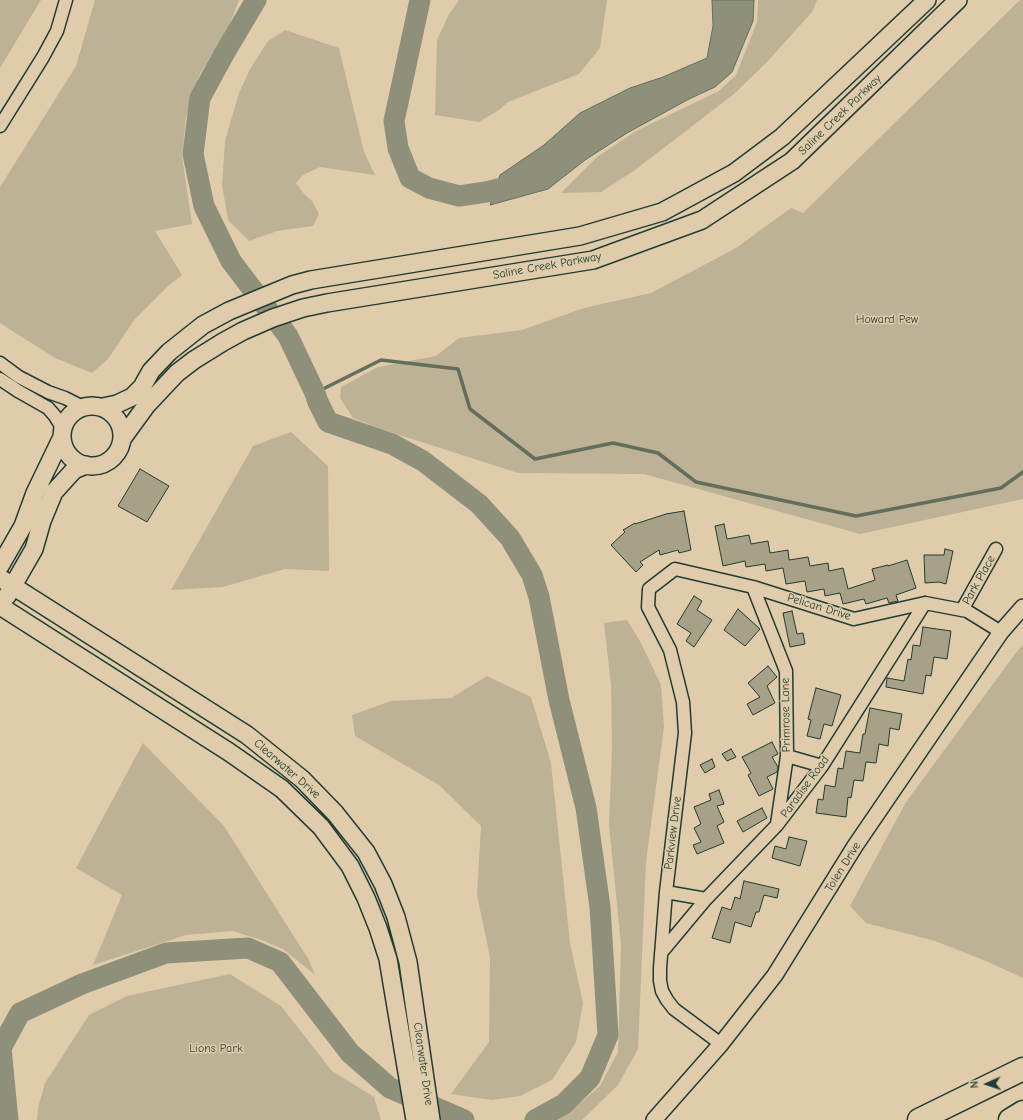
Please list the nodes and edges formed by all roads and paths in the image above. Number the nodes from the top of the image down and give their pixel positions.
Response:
1 (66, 0) edge
2 (927, 0) edge
3 (958, 0) edge
4 (0, 126) edge
5 (0, 363) edge
6 (0, 379) edge
7 (83, 407) junction
8 (103, 407) junction
9 (62, 433) junction
10 (122, 439) junction
11 (86, 465) junction
12 (996, 549) dead end
13 (0, 566) edge
14 (6, 582) edge
15 (753, 587) junction
16 (648, 600) joint
17 (925, 603) junction
18 (0, 606) edge
19 (1023, 606) edge
20 (962, 610) junction
21 (1001, 632) junction
22 (787, 756) junction
23 (822, 766) junction
24 (777, 825) junction
25 (666, 892) junction
26 (706, 900) junction
27 (661, 953) junction
28 (721, 1044) junction
29 (1023, 1069) edge
30 (1023, 1078) edge
31 (1023, 1112) edge
32 (415, 1120) edge
33 (431, 1120) edge
34 (654, 1120) edge
35 (919, 1120) edge
36 (950, 1120) edge
37 (1010, 1120) edge

1 - 4 street
2 - 8 main road, Saline Creek Parkway
3 - 10 main road, Saline Creek Parkway
5 - 7 street
6 - 9 street
7 - 8 main road
7 - 9 main road
8 - 10 main road
9 - 11 main road
9 - 13 main road
10 - 11 main road
11 - 14 main road
12 - 20 street, Park Place
14 - 18 main road
14 - 33 main road, Clearwater Drive
15 - 16 street, Pelican Drive
15 - 17 street, Pelican Drive
15 - 22 street, Primrose Lane
16 - 25 street, Parkview Drive
17 - 20 street, Pelican Drive
17 - 23 street, Paradise Road
18 - 32 main road, Clearwater Drive
19 - 21 street, Tolen Drive
20 - 21 street, Pelican Drive
21 - 28 street, Tolen Drive
22 - 23 street
22 - 24 street, Primrose Lane
23 - 24 street, Paradise Road
24 - 26 street, Paradise Road
25 - 26 street
25 - 27 street, Parkview Drive
26 - 27 street, Paradise Road
27 - 28 street, Parkview Drive
28 - 34 street, Tolen Drive
29 - 35 highway
30 - 36 highway
31 - 37 highway

